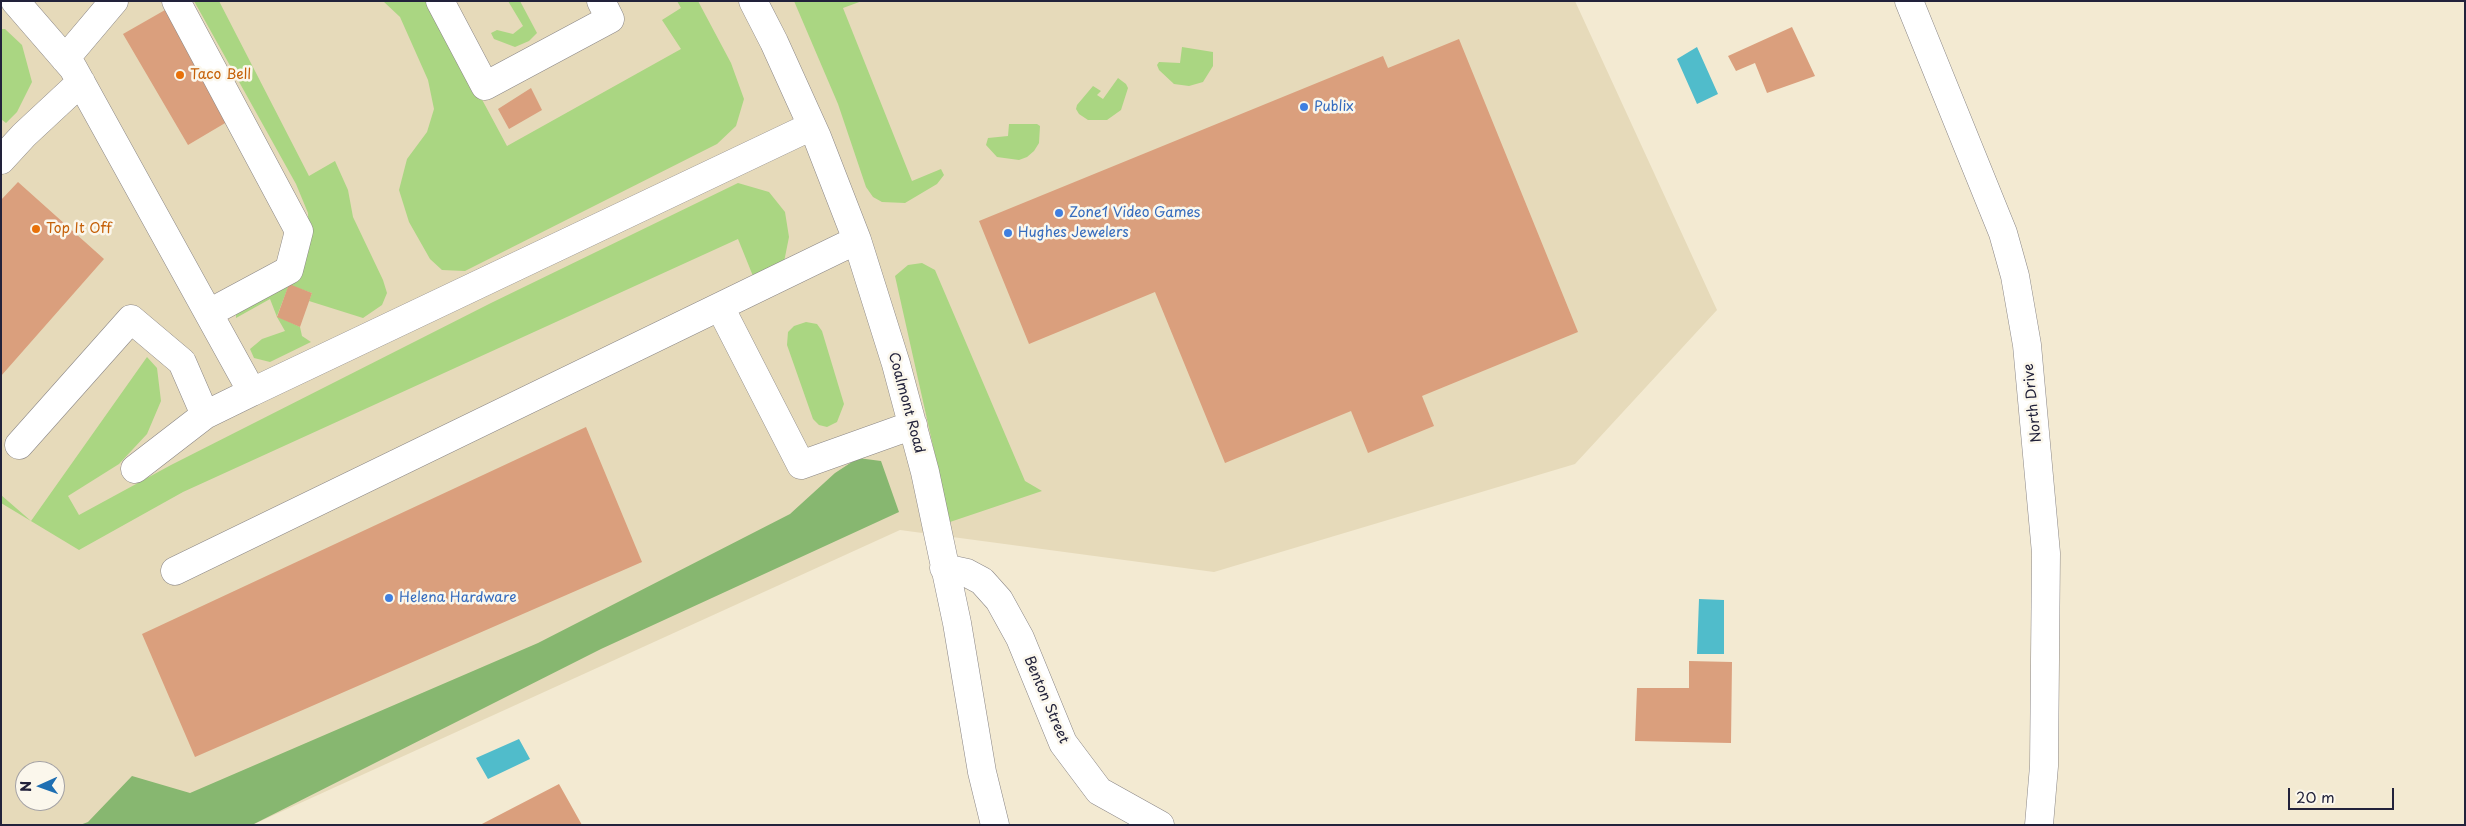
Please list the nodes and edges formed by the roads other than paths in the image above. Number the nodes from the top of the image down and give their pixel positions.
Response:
1 (15, 1) edge
2 (114, 1) edge
3 (176, 1) edge
4 (440, 1) edge
5 (601, 1) edge
6 (753, 1) edge
7 (1909, 1) edge
8 (65, 59) junction
9 (81, 82) junction
10 (812, 126) junction
11 (1, 160) edge
12 (857, 240) junction
13 (720, 307) junction
14 (209, 314) junction
15 (252, 392) junction
16 (205, 415) junction
17 (913, 425) junction
18 (18, 445) dead end
19 (135, 469) dead end
20 (944, 568) junction
21 (175, 571) dead end
22 (995, 825) edge
23 (1160, 825) edge
24 (2039, 825) edge

1 - 8 street
2 - 8 street
3 - 14 street
4 - 5 street
6 - 10 street, Coalmont Road
7 - 24 street, North Drive
8 - 9 street
9 - 11 street
9 - 14 street
10 - 12 street, Coalmont Road
10 - 15 street
12 - 13 street
12 - 17 street, Coalmont Road
13 - 17 street
13 - 21 street
14 - 15 street
15 - 16 street
16 - 18 street
16 - 19 street
17 - 20 street, Coalmont Road
20 - 22 street, Coalmont Road
20 - 23 street, Benton Street

